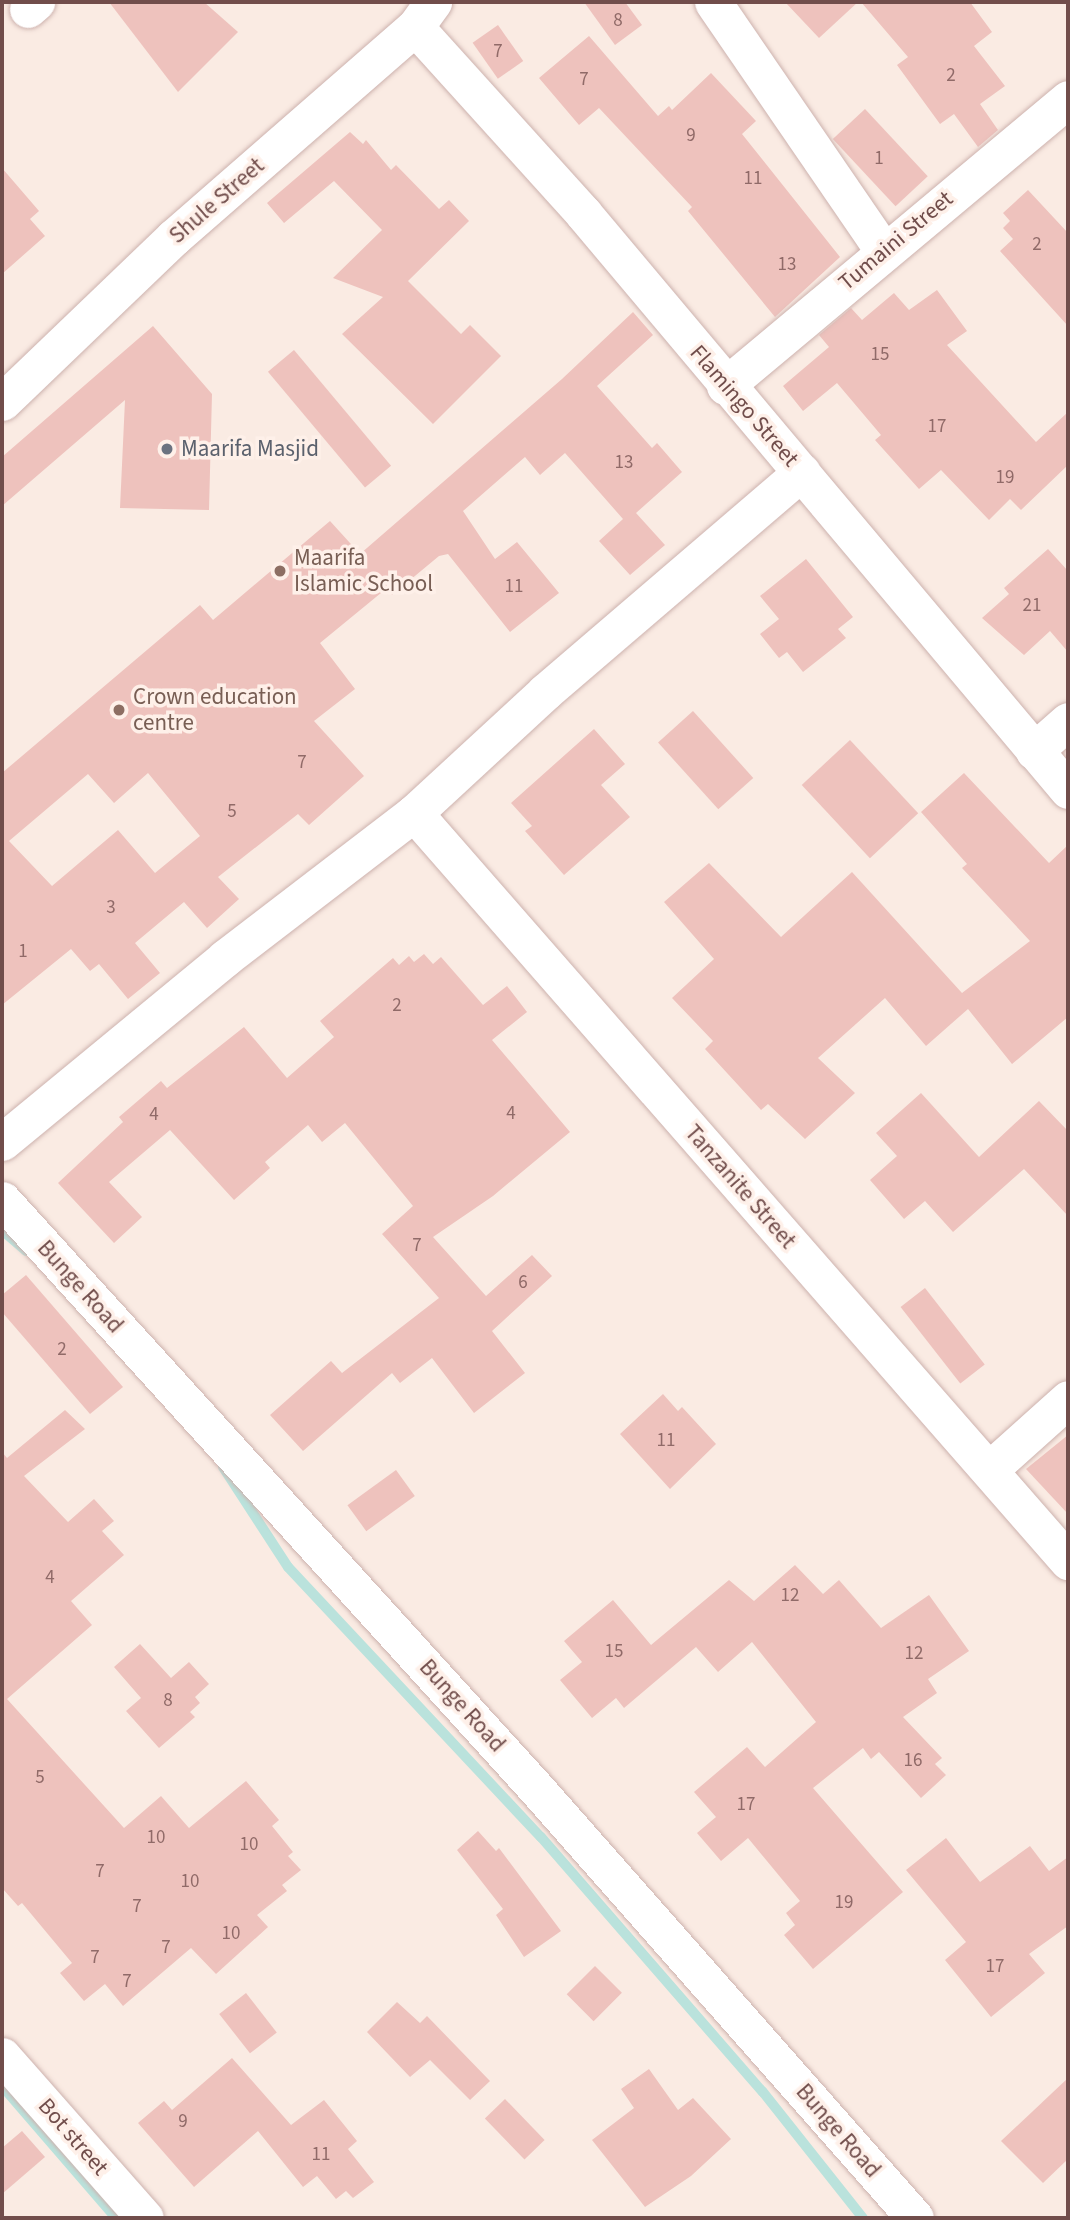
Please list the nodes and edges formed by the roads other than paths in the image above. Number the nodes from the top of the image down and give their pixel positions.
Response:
1 (713, 2) edge
2 (424, 14) edge
3 (1068, 99) edge
4 (883, 250) junction
5 (725, 386) junction
6 (2, 402) edge
7 (802, 472) junction
8 (1068, 721) edge
9 (1034, 751) junction
10 (1068, 790) edge
11 (414, 813) junction
12 (2, 1142) edge
13 (2, 1200) edge
14 (1068, 1399) edge
15 (989, 1470) junction
16 (1068, 1561) edge
17 (2, 2056) edge
18 (145, 2218) edge
19 (915, 2218) edge

1 - 4 street
2 - 5 street, Flamingo Street
2 - 6 street, Shule Street
3 - 4 street, Tumaini Street
4 - 5 street, Tumaini Street
5 - 7 street, Flamingo Street
7 - 9 street, Flamingo Street
7 - 11 street
8 - 9 street
9 - 10 street, Flamingo Street
11 - 12 street
11 - 15 street, Tanzanite Street
13 - 19 street, Bunge Road
14 - 15 street
15 - 16 street, Tanzanite Street
17 - 18 street, Bot street

